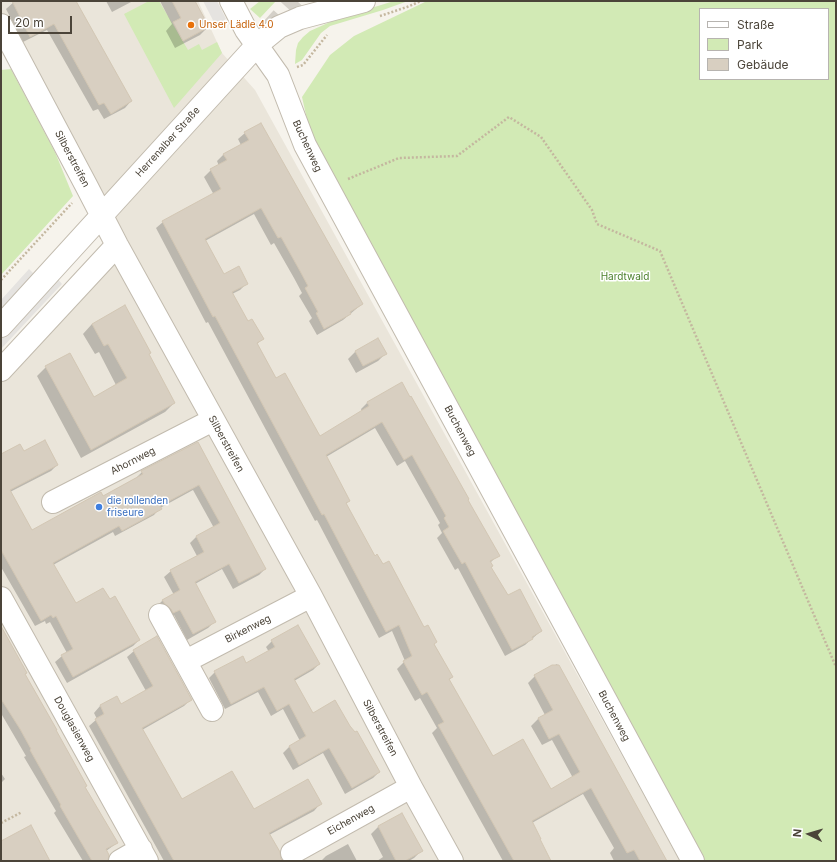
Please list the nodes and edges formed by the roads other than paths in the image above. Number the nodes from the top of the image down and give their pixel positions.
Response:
1 (231, 1) edge
2 (370, 9) edge
3 (1, 25) edge
4 (257, 45) junction
5 (101, 215) junction
6 (116, 246) junction
7 (1, 326) edge
8 (1, 370) edge
9 (213, 420) junction
10 (53, 502) dead end
11 (311, 596) junction
12 (1, 598) edge
13 (160, 615) dead end
14 (186, 661) junction
15 (212, 710) dead end
16 (411, 787) junction
17 (292, 853) dead end
18 (144, 855) edge
19 (120, 861) edge
20 (452, 861) edge
21 (693, 861) edge

1 - 4 street, Buchenweg
2 - 4 street, Herrenalber Straße
3 - 5 street, Silberstreifen
4 - 5 street, Herrenalber Straße
4 - 21 street, Buchenweg
5 - 6 street, Silberstreifen
5 - 7 street, Herrenalber Straße
6 - 8 street
6 - 9 street, Silberstreifen
9 - 10 street, Ahornweg
9 - 11 street, Silberstreifen
11 - 14 street, Birkenweg
11 - 16 street, Silberstreifen
12 - 18 street, Douglasienweg
13 - 14 street
14 - 15 street
16 - 17 street, Eichenweg
16 - 20 street, Silberstreifen
18 - 19 street

